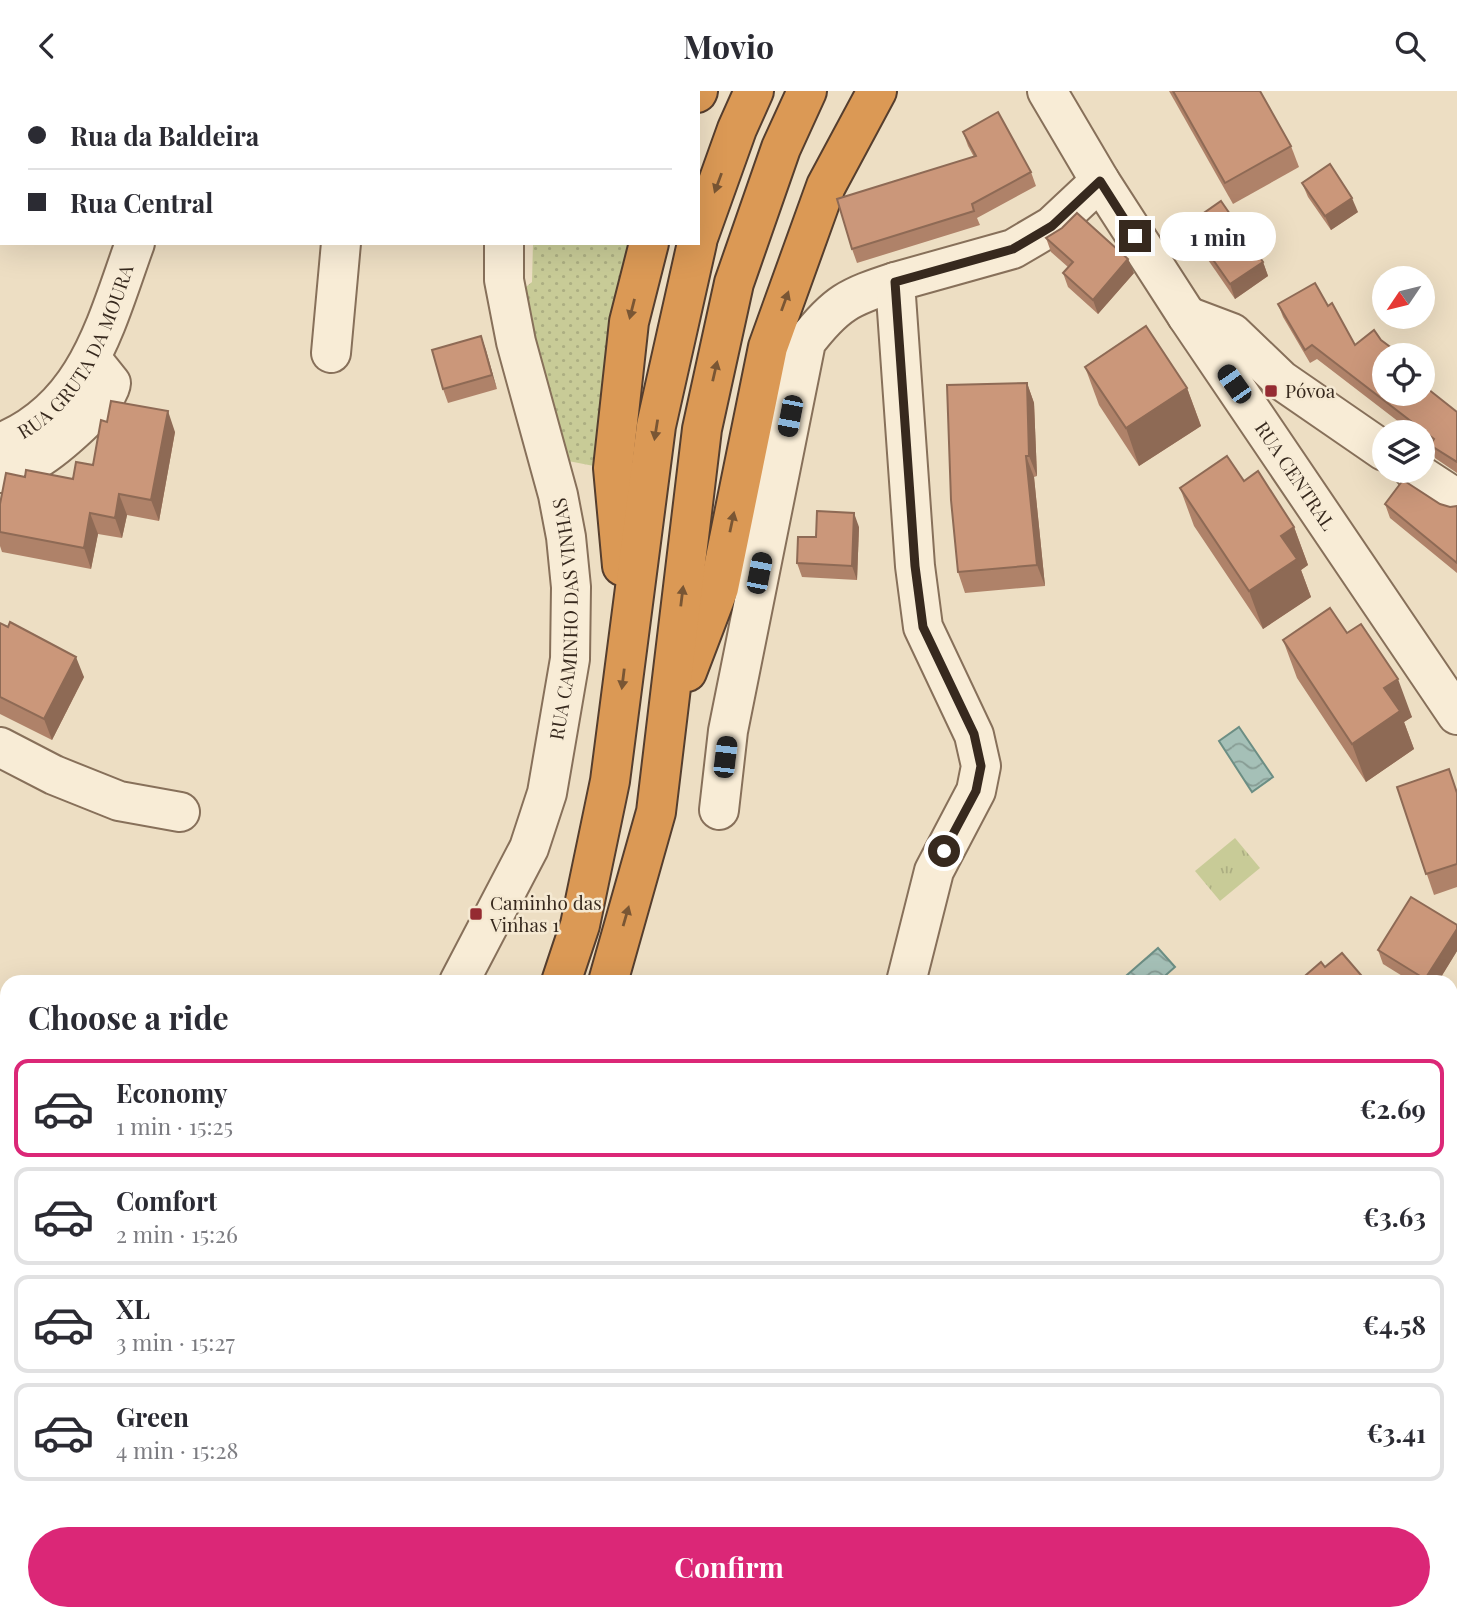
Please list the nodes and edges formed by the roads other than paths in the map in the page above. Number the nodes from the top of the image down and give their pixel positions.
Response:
1 (754, 91) edge
2 (807, 91) edge
3 (877, 91) edge
4 (1049, 92) edge
5 (1100, 181) junction
6 (700, 232) edge
7 (134, 245) edge
8 (341, 245) edge
9 (505, 245) edge
10 (648, 245) edge
11 (697, 245) edge
12 (895, 282) junction
13 (1187, 316) junction
14 (331, 353) dead end
15 (91, 358) junction
16 (0, 443) edge
17 (1372, 443) edge
18 (0, 473) edge
19 (1433, 483) edge
20 (1457, 499) edge
21 (628, 639) junction
22 (1445, 672) edge
23 (1457, 715) edge
24 (666, 726) junction
25 (0, 747) edge
26 (719, 810) dead end
27 (180, 812) dead end
28 (463, 975) edge
29 (563, 975) edge
30 (610, 975) edge
31 (908, 975) edge

1 -> 6 highway
24 -> 2 highway
24 -> 3 highway
4 - 5 street, RUA CENTRAL
5 - 12 street
5 - 13 street, RUA CENTRAL
7 - 15 street, RUA GRUTA DA MOURA
8 - 14 street
9 - 28 street, RUA CAMINHO DAS VINHAS
10 -> 21 highway
11 -> 21 highway
12 - 26 street
12 - 31 street
13 - 17 street
13 - 22 street, RUA CENTRAL
15 - 16 street, RUA GRUTA DA MOURA
15 - 18 street
19 - 20 street
21 -> 29 highway
22 - 23 street, RUA CENTRAL
30 -> 24 highway
25 - 27 street

